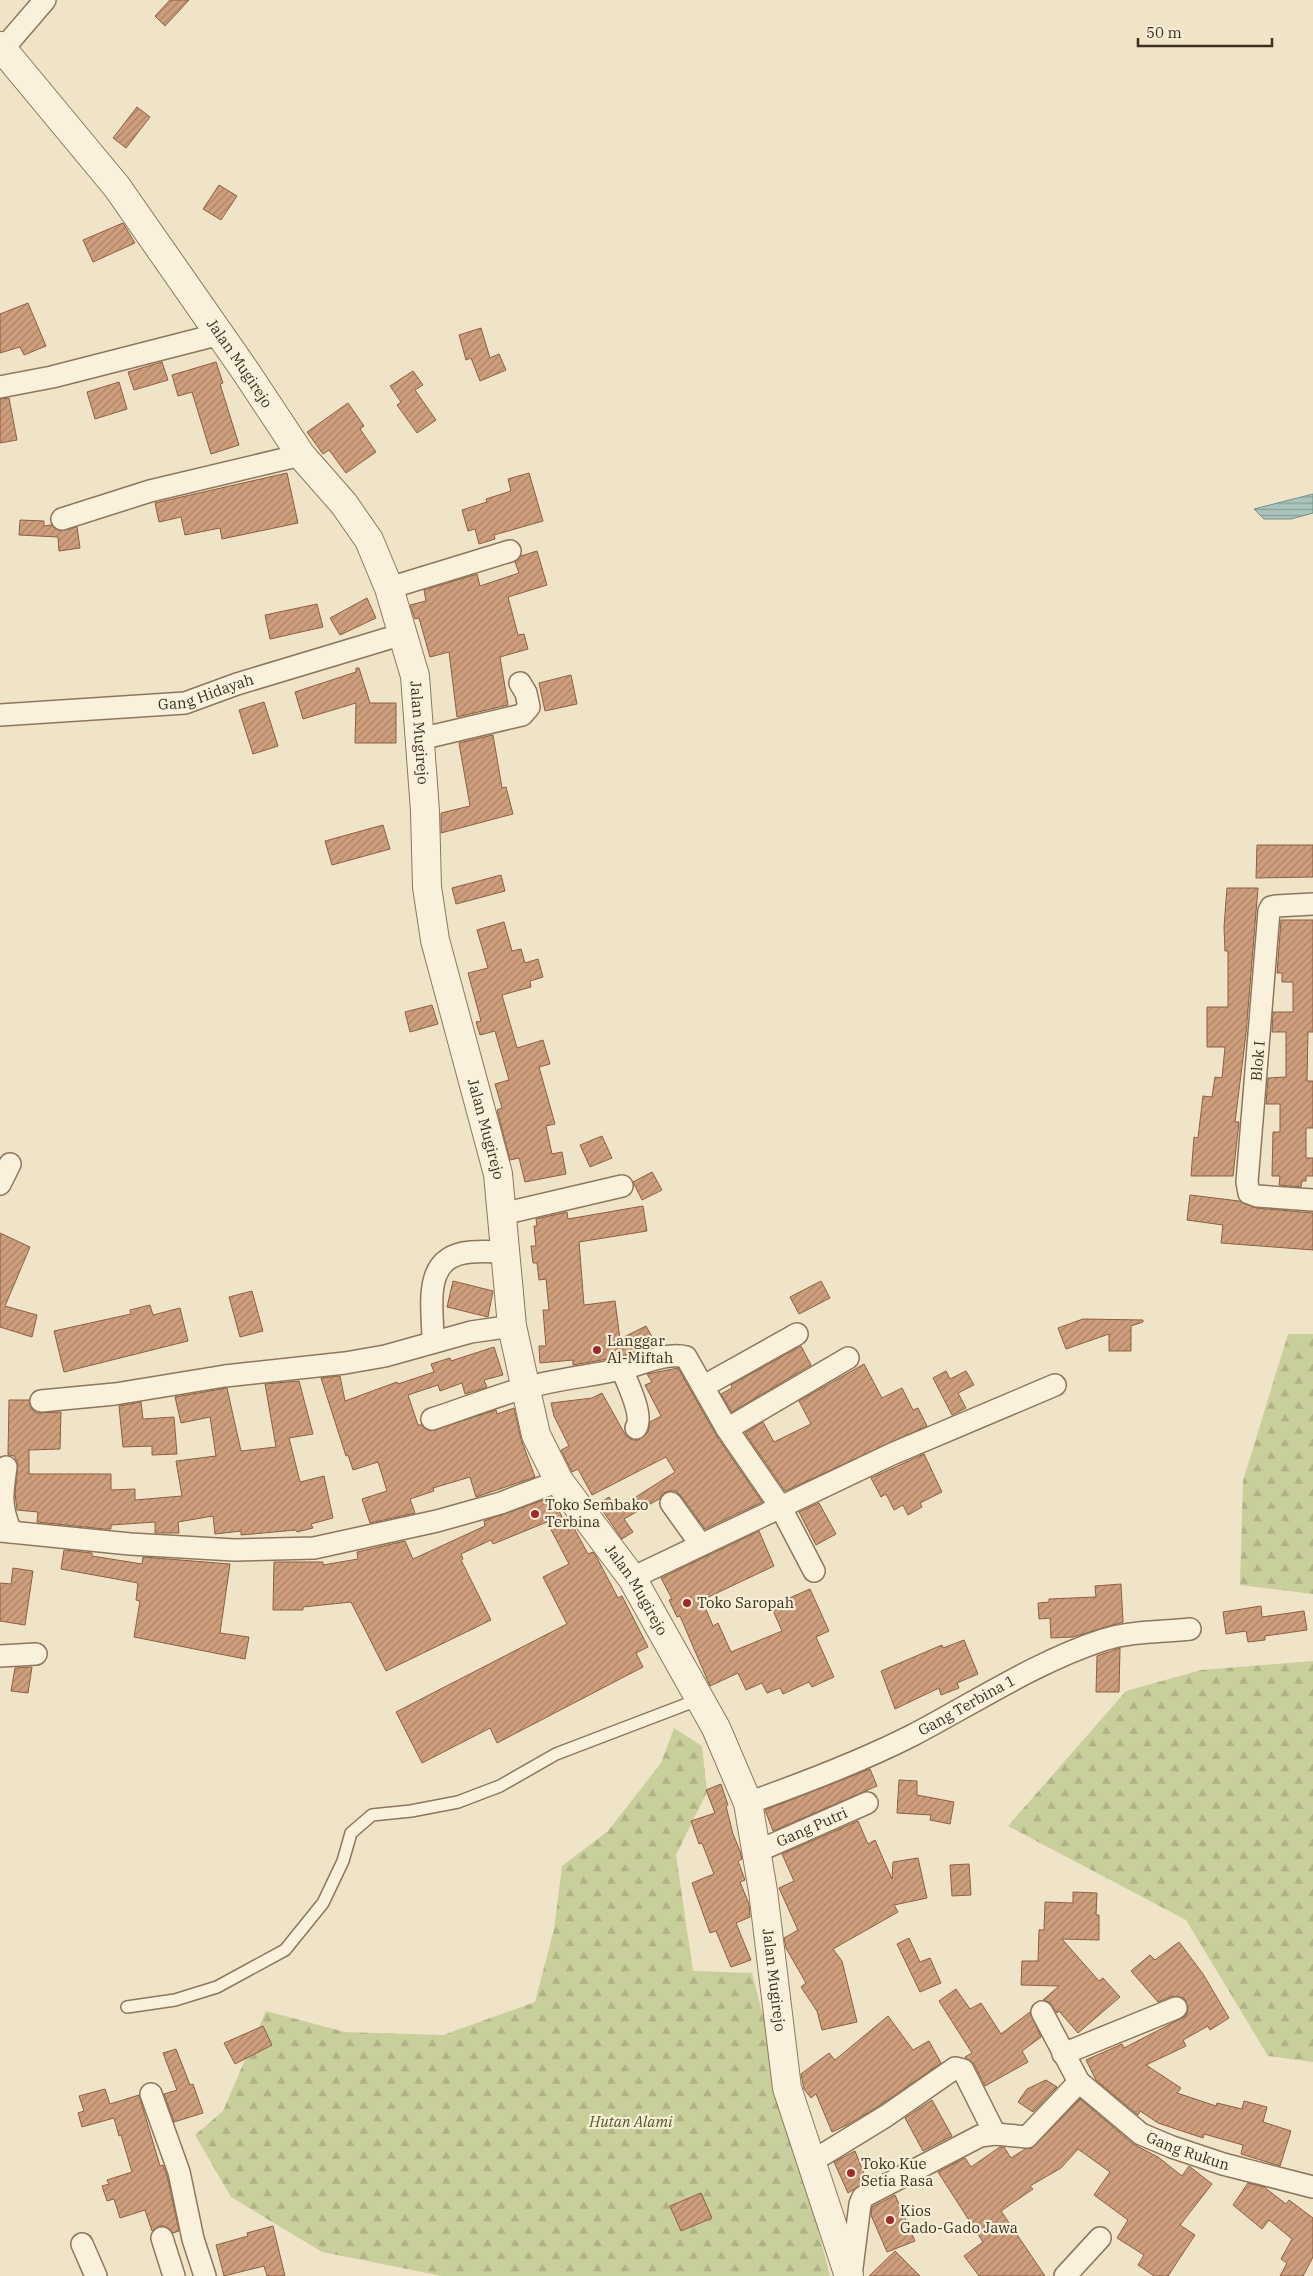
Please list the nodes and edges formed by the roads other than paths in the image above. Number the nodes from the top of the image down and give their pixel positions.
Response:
1 (45, 0) edge
2 (2, 48) edge
3 (220, 334) junction
4 (0, 387) edge
5 (301, 456) junction
6 (62, 519) dead end
7 (510, 551) dead end
8 (389, 588) junction
9 (403, 634) junction
10 (520, 683) dead end
11 (0, 715) edge
12 (420, 739) junction
13 (1313, 904) edge
14 (10, 1164) dead end
15 (0, 1184) edge
16 (622, 1186) dead end
17 (1313, 1200) edge
18 (502, 1214) junction
19 (506, 1252) junction
20 (512, 1326) junction
21 (797, 1334) dead end
22 (433, 1341) junction
23 (848, 1358) dead end
24 (622, 1369) junction
25 (1055, 1385) dead end
26 (704, 1386) junction
27 (525, 1388) junction
28 (41, 1401) dead end
29 (432, 1418) dead end
30 (636, 1428) dead end
31 (727, 1429) junction
32 (6, 1467) dead end
33 (559, 1482) junction
34 (671, 1503) dead end
35 (780, 1506) junction
36 (6, 1531) edge
37 (701, 1545) junction
38 (814, 1571) dead end
39 (632, 1578) junction
40 (1190, 1629) dead end
41 (36, 1654) dead end
42 (0, 1656) edge
43 (700, 1699) junction
44 (748, 1803) junction
45 (867, 1803) dead end
46 (756, 1852) junction
47 (127, 2006) dead end
48 (1176, 2008) dead end
49 (1042, 2012) dead end
50 (1063, 2054) junction
51 (1079, 2082) junction
52 (151, 2094) dead end
53 (995, 2134) junction
54 (812, 2162) junction
55 (1313, 2187) edge
56 (162, 2238) dead end
57 (1100, 2238) dead end
58 (82, 2244) dead end
59 (96, 2276) edge
60 (174, 2276) edge
61 (205, 2276) edge
62 (850, 2276) edge
63 (1065, 2276) edge

1 - 2 street
2 - 3 street, Jalan Mugirejo
3 - 4 street
3 - 5 street, Jalan Mugirejo
5 - 6 street
5 - 8 street, Jalan Mugirejo
7 - 8 street
8 - 9 street, Jalan Mugirejo
9 - 11 street, Gang Hidayah
9 - 12 street, Jalan Mugirejo
10 - 12 street
12 - 18 street, Jalan Mugirejo
13 - 17 street, Blok I
14 - 15 street
16 - 18 street
18 - 19 street, Jalan Mugirejo
19 - 20 street, Jalan Mugirejo
19 - 22 street
20 - 22 street
20 - 27 street, Jalan Mugirejo
21 - 26 street
22 - 28 street
23 - 31 street
24 - 26 street
24 - 27 street
24 - 30 street
25 - 35 street
26 - 31 street
27 - 29 street
27 - 33 street, Jalan Mugirejo
31 - 35 street
32 - 36 street
33 - 36 street
33 - 39 street, Jalan Mugirejo
34 - 37 street
35 - 37 street
35 - 38 street
37 - 39 street
39 - 43 street, Jalan Mugirejo
40 - 44 street, Gang Terbina 1
41 - 42 street
43 - 44 street, Jalan Mugirejo
43 - 47 lane
44 - 46 street, Jalan Mugirejo
45 - 46 street, Gang Putri
46 - 54 street, Jalan Mugirejo
48 - 50 street
49 - 50 street, Gang Rukun
50 - 51 street, Gang Rukun
51 - 53 street
51 - 55 street, Gang Rukun
52 - 61 street
53 - 54 street
53 - 62 street
54 - 62 street, Jalan Mugirejo
56 - 60 street
57 - 63 street
58 - 59 street

